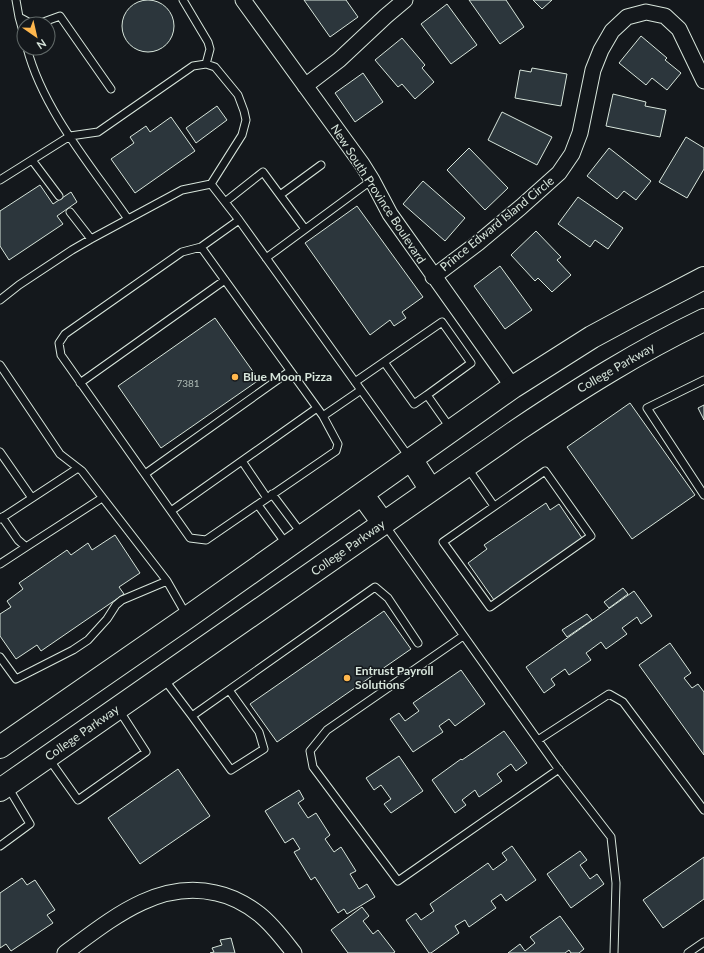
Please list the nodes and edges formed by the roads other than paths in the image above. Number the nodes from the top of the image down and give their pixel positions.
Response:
1 (16, 0) edge
2 (183, 0) edge
3 (243, 0) edge
4 (405, 0) edge
5 (20, 16) edge
6 (56, 17) edge
7 (30, 56) edge
8 (206, 64) junction
9 (704, 81) edge
10 (305, 86) junction
11 (111, 89) dead end
12 (70, 136) junction
13 (32, 160) junction
14 (320, 165) dead end
15 (0, 180) edge
16 (372, 180) junction
17 (211, 184) junction
18 (280, 195) junction
19 (59, 196) dead end
20 (225, 202) junction
21 (70, 212) dead end
22 (128, 219) junction
23 (239, 220) junction
24 (306, 230) junction
25 (91, 239) junction
26 (201, 247) junction
27 (266, 258) junction
28 (433, 276) junction
29 (704, 278) edge
30 (225, 280) junction
31 (0, 300) edge
32 (704, 320) edge
33 (384, 362) junction
34 (0, 366) edge
35 (290, 371) junction
36 (704, 380) edge
37 (355, 382) junction
38 (80, 383) junction
39 (513, 388) junction
40 (361, 390) junction
41 (427, 395) junction
42 (317, 408) junction
43 (323, 416) junction
44 (452, 430) junction
45 (0, 452) edge
46 (411, 459) junction
47 (242, 461) junction
48 (465, 466) junction
49 (78, 468) junction
50 (145, 474) junction
51 (431, 490) junction
52 (362, 494) junction
53 (704, 495) edge
54 (270, 496) junction
55 (32, 498) junction
56 (102, 498) junction
57 (258, 505) junction
58 (494, 506) junction
59 (171, 511) junction
60 (1, 518) edge
61 (383, 523) junction
62 (296, 541) junction
63 (26, 547) junction
64 (0, 564) edge
65 (167, 581) junction
66 (188, 617) junction
67 (463, 636) junction
68 (418, 643) dead end
69 (0, 657) edge
70 (163, 677) junction
71 (229, 690) junction
72 (118, 708) junction
73 (192, 716) junction
74 (538, 740) junction
75 (0, 747) edge
76 (48, 757) junction
77 (559, 769) junction
78 (4, 788) edge
79 (704, 810) edge
80 (0, 846) edge
81 (704, 942) edge
82 (65, 953) edge
83 (294, 953) edge
84 (614, 953) edge
85 (688, 953) edge

1 - 5 lane
2 - 8 lane
3 - 10 street, New South Province Boulevard
4 - 10 street
6 - 11 lane
7 - 12 lane
8 - 12 lane
8 - 17 lane
9 - 28 street, Prince Edward Island Circle
10 - 16 street, New South Province Boulevard
12 - 13 lane
12 - 22 lane
13 - 15 lane
13 - 19 lane
14 - 18 lane
16 - 24 lane
16 - 28 street, New South Province Boulevard
17 - 20 lane
17 - 22 lane
18 - 20 lane
18 - 24 lane
20 - 23 lane
21 - 25 lane
22 - 25 lane
23 - 26 lane
23 - 27 lane
24 - 27 lane
25 - 31 lane
26 - 30 lane
26 - 38 lane
27 - 37 lane
28 - 39 street, New South Province Boulevard
29 - 39 main road
30 - 35 lane
30 - 38 lane
32 - 48 main road, College Parkway
33 - 37 lane
33 - 41 lane
33 - 41 lane
34 - 49 lane
35 - 42 lane
35 - 50 lane
36 - 53 lane
37 - 40 lane
38 - 50 lane
39 - 44 main road
40 - 43 lane
40 - 46 lane
41 - 44 lane
42 - 43 lane
42 - 47 lane
43 - 54 lane
44 - 46 main road
45 - 55 lane
46 - 51 main road
46 - 52 main road
47 - 54 lane
47 - 59 lane
48 - 51 main road, College Parkway
48 - 58 lane
49 - 55 lane
49 - 56 lane
50 - 59 lane
51 - 61 main road, College Parkway
52 - 61 main road
52 - 62 main road
54 - 57 lane
54 - 62 lane
55 - 60 lane
56 - 63 lane
56 - 65 lane
57 - 59 lane
57 - 62 lane
58 - 58 lane
60 - 63 lane
61 - 67 lane
61 - 70 main road, College Parkway
62 - 66 main road
63 - 64 lane
65 - 66 lane
65 - 69 lane
66 - 75 main road
67 - 74 lane
67 - 77 lane
68 - 71 lane
70 - 72 main road, College Parkway
70 - 73 lane
71 - 73 lane
71 - 73 lane
72 - 76 main road, College Parkway
72 - 76 lane
74 - 77 lane
74 - 79 lane
76 - 78 main road, College Parkway
77 - 84 lane
78 - 80 lane
81 - 85 lane
82 - 83 street

